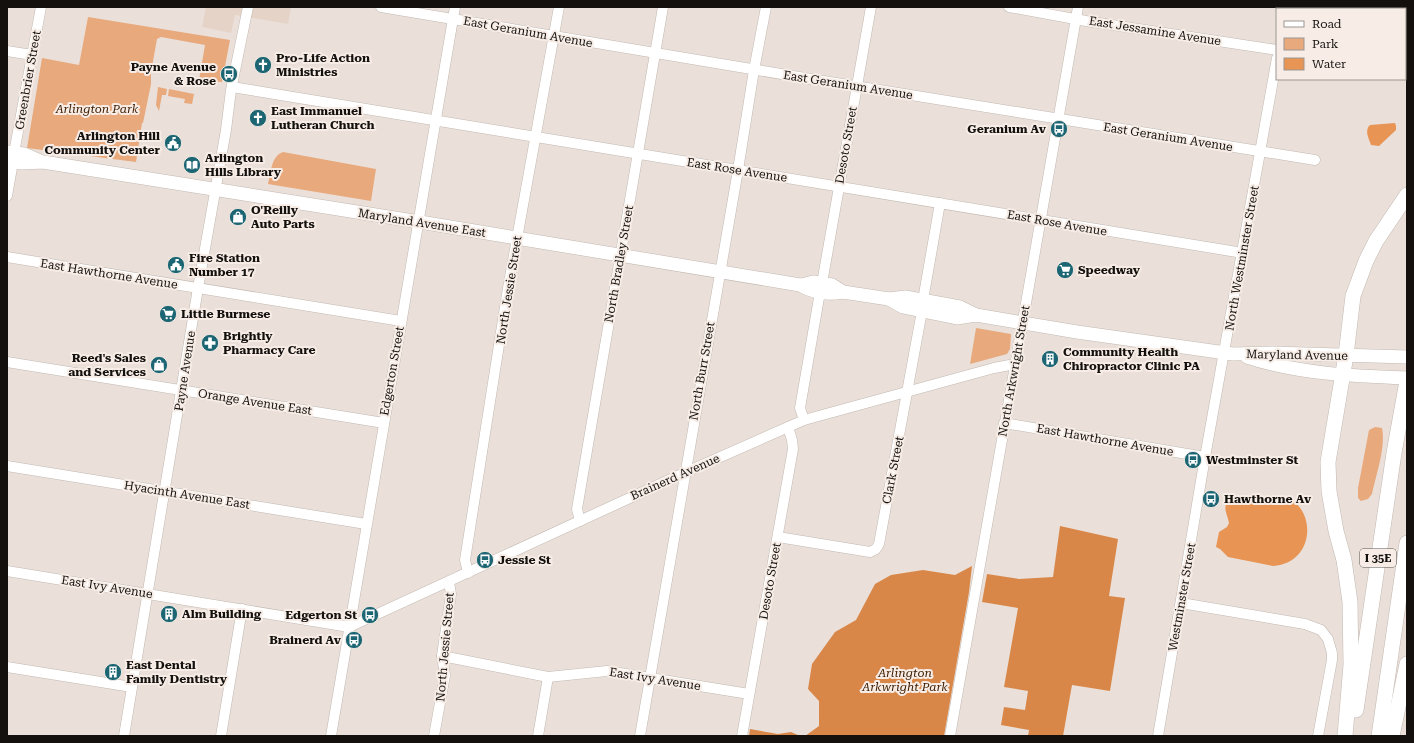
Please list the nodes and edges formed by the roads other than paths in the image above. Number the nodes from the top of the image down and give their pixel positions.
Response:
1 (41, 7) edge
2 (248, 7) edge
3 (381, 7) edge
4 (455, 7) edge
5 (559, 7) edge
6 (663, 7) edge
7 (766, 7) edge
8 (871, 7) edge
9 (1009, 7) edge
10 (1078, 7) edge
11 (453, 18) junction
12 (1076, 18) junction
13 (554, 36) junction
14 (1276, 50) edge
15 (7, 51) edge
16 (655, 53) junction
17 (32, 55) junction
18 (1276, 64) edge
19 (754, 70) junction
20 (857, 86) junction
21 (232, 87) junction
22 (1058, 119) junction
23 (436, 120) junction
24 (536, 137) junction
25 (1261, 151) junction
26 (637, 153) junction
27 (10, 157) edge
28 (1315, 160) dead end
29 (738, 170) junction
30 (839, 186) junction
31 (215, 189) junction
32 (1407, 195) edge
33 (7, 196) edge
34 (940, 203) junction
35 (1041, 220) junction
36 (418, 222) junction
37 (517, 238) junction
38 (1243, 253) junction
39 (620, 256) junction
40 (7, 257) edge
41 (720, 272) junction
42 (198, 288) junction
43 (821, 288) junction
44 (922, 306) junction
45 (401, 321) junction
46 (1022, 323) junction
47 (1224, 353) junction
48 (1238, 354) junction
49 (1346, 356) junction
50 (1407, 357) edge
51 (7, 362) edge
52 (1015, 364) junction
53 (1343, 376) junction
54 (1407, 380) edge
55 (182, 390) junction
56 (908, 391) junction
57 (804, 420) junction
58 (384, 423) junction
59 (1004, 423) junction
60 (788, 427) junction
61 (1205, 457) junction
62 (7, 466) edge
63 (684, 472) junction
64 (165, 491) junction
65 (580, 521) junction
66 (366, 524) junction
67 (778, 536) junction
68 (1407, 543) edge
69 (7, 571) edge
70 (468, 573) junction
71 (449, 582) junction
72 (148, 594) junction
73 (1181, 603) junction
74 (242, 609) junction
75 (349, 627) junction
76 (442, 656) junction
77 (1407, 664) edge
78 (7, 667) edge
79 (548, 677) junction
80 (650, 678) junction
81 (132, 687) junction
82 (749, 694) junction
83 (124, 736) edge
84 (221, 736) edge
85 (331, 736) edge
86 (434, 736) edge
87 (538, 736) edge
88 (640, 736) edge
89 (742, 736) edge
90 (950, 736) edge
91 (1158, 736) edge
92 (1318, 736) edge
93 (1345, 736) edge
94 (1353, 736) edge
95 (1380, 736) edge
96 (1392, 736) edge

1 - 17 street, Greenbrier Street
2 - 21 street, Payne Avenue
3 - 11 street, East Geranium Avenue
4 - 11 street, Edgerton Street
5 - 13 street, North Jessie Street
6 - 16 street, North Bradley Street
7 - 19 street, North Burr Street
8 - 20 street, Desoto Street
9 - 12 street, East Jessamine Avenue
10 - 12 street, North Arkwright Street
11 - 13 street, East Geranium Avenue
11 - 23 street, Edgerton Street
12 - 14 street, East Jessamine Avenue
12 - 22 street, North Arkwright Street
13 - 16 street, East Geranium Avenue
13 - 24 street, North Jessie Street
15 - 17 street
16 - 19 street, East Geranium Avenue
16 - 26 street, North Bradley Street
17 - 27 street, Greenbrier Street
18 - 25 street, North Westminster Street
19 - 20 street, East Geranium Avenue
19 - 29 street, North Burr Street
20 - 22 street, East Geranium Avenue
20 - 30 street, Desoto Street
21 - 23 street, East Rose Avenue
21 - 31 street, Payne Avenue
22 - 25 street, East Geranium Avenue
22 - 35 street, North Arkwright Street
23 - 24 street, East Rose Avenue
23 - 36 street, Edgerton Street
24 - 26 street, East Rose Avenue
24 - 37 street, North Jessie Street
25 - 28 street, East Geranium Avenue
25 - 38 street, North Westminster Street
26 - 29 street, East Rose Avenue
26 - 39 street, North Bradley Street
27 - 31 main road, Maryland Avenue East
27 - 33 street, Greenbrier Street
29 - 30 street, East Rose Avenue
29 - 41 street, North Burr Street
30 - 34 street, East Rose Avenue
30 - 43 street, Desoto Street
31 - 36 main road, Maryland Avenue East
31 - 42 street, Payne Avenue
32 - 49 highway
34 - 35 street, East Rose Avenue
34 - 44 street, Clark Street
35 - 38 street, East Rose Avenue
35 - 46 street, North Arkwright Street
36 - 37 main road, Maryland Avenue East
36 - 45 street, Edgerton Street
37 - 39 main road, Maryland Avenue East
37 - 70 street, North Jessie Street
38 - 47 street, North Westminster Street
39 - 41 main road, Maryland Avenue East
39 - 65 street, North Bradley Street
40 - 42 street, East Hawthorne Avenue
41 - 43 main road, Maryland Avenue East
41 - 63 street, North Burr Street
42 - 45 street, East Hawthorne Avenue
42 - 55 street, Payne Avenue
43 - 44 main road, Maryland Avenue East
43 - 57 street, Desoto Street
44 - 46 main road, Maryland Avenue East
44 - 56 street, Clark Street
45 - 58 street, Edgerton Street
46 - 47 main road, Maryland Avenue East
46 - 52 street, North Arkwright Street
47 - 48 main road, Maryland Avenue East
47 - 61 street, North Westminster Street
48 - 49 main road, Maryland Avenue
48 - 53 main road, Maryland Avenue
49 - 50 main road, Maryland Avenue
49 - 53 highway
51 - 55 street, Orange Avenue East
52 - 56 street, Brainerd Avenue
52 - 59 street, North Arkwright Street
53 - 54 main road, Maryland Avenue
53 - 93 highway
54 - 94 highway, I 35E
55 - 58 street, Orange Avenue East
55 - 64 street, Payne Avenue
56 - 57 street, Brainerd Avenue
56 - 67 street, Clark Street
57 - 60 street, Brainerd Avenue
58 - 66 street, Edgerton Street
59 - 61 street, East Hawthorne Avenue
59 - 90 street, North Arkwright Street
60 - 63 street, Brainerd Avenue
60 - 67 street, Desoto Street
61 - 73 street, Westminster Street
62 - 64 street, Hyacinth Avenue East
63 - 65 street, Brainerd Avenue
63 - 80 street, North Burr Street
64 - 66 street, Hyacinth Avenue East
64 - 72 street, Payne Avenue
65 - 70 street, Brainerd Avenue
66 - 75 street, Edgerton Street
67 - 82 street, Desoto Street
68 - 95 highway, I 35E
69 - 72 street, East Ivy Avenue
70 - 71 street, Brainerd Avenue
71 - 75 street, Brainerd Avenue
71 - 76 street, North Jessie Street
72 - 74 street, East Ivy Avenue
72 - 81 street, Payne Avenue
73 - 91 street, Westminster Street
73 - 92 street
74 - 75 street, East Ivy Avenue
74 - 84 street
75 - 85 street, Edgerton Street
76 - 79 street, East Ivy Avenue
76 - 86 street, North Jessie Street
77 - 96 highway
78 - 81 street
79 - 80 street, East Ivy Avenue
79 - 87 street
80 - 82 street, East Ivy Avenue
80 - 88 street, North Burr Street
81 - 83 street, Payne Avenue
82 - 89 street, Desoto Street

